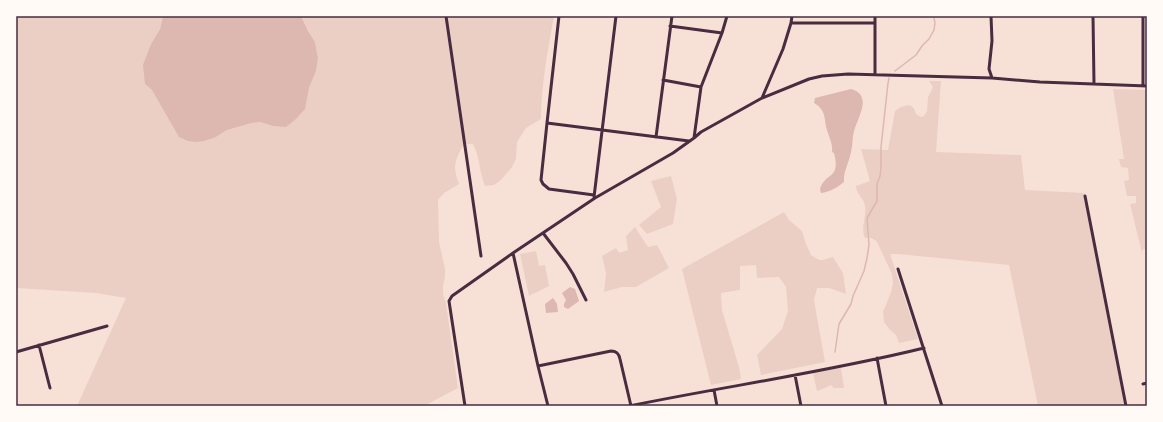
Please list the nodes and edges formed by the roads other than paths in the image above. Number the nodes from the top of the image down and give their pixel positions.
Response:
1 (446, 16) edge
2 (559, 16) edge
3 (616, 16) edge
4 (672, 16) edge
5 (727, 16) edge
6 (792, 16) edge
7 (875, 16) edge
8 (991, 16) edge
9 (1093, 16) edge
10 (1143, 16) edge
11 (791, 23) junction
12 (875, 23) junction
13 (670, 26) junction
14 (722, 33) junction
15 (875, 74) junction
16 (992, 78) junction
17 (663, 80) junction
18 (1094, 84) junction
19 (1143, 86) junction
20 (1147, 86) edge
21 (701, 87) junction
22 (762, 98) junction
23 (546, 123) junction
24 (602, 130) junction
25 (656, 137) junction
26 (694, 138) junction
27 (689, 141) junction
28 (1085, 196) dead end
29 (594, 197) junction
30 (543, 233) junction
31 (513, 253) junction
32 (481, 256) dead end
33 (898, 269) dead end
34 (586, 300) dead end
35 (106, 326) dead end
36 (39, 345) junction
37 (924, 348) junction
38 (16, 352) edge
39 (877, 358) junction
40 (538, 366) junction
41 (795, 375) junction
42 (1147, 383) edge
43 (1143, 384) dead end
44 (50, 388) dead end
45 (714, 390) junction
46 (465, 406) edge
47 (548, 406) edge
48 (630, 406) edge
49 (717, 406) edge
50 (801, 406) edge
51 (886, 406) edge
52 (942, 406) edge
53 (1126, 406) edge

1 - 32 street
2 - 23 street
3 - 24 street
4 - 13 street
5 - 14 street
6 - 11 street
7 - 12 street
8 - 16 street
9 - 18 street
10 - 19 street
11 - 12 street
11 - 22 street
12 - 15 street
13 - 14 street
13 - 17 street
14 - 21 street
15 - 16 street
15 - 22 street
16 - 18 street
17 - 21 street
17 - 25 street
18 - 19 street
19 - 20 street
21 - 26 street
22 - 26 street
23 - 24 street
23 - 29 street
24 - 25 street
24 - 29 street
25 - 27 street
26 - 27 street
27 - 29 street
28 - 53 street
29 - 30 street
30 - 31 street
30 - 34 street
31 - 40 street
31 - 46 street
33 - 37 street
35 - 36 street
36 - 38 street
36 - 44 street
37 - 39 street
37 - 52 street
39 - 41 street
39 - 51 street
40 - 47 street
40 - 48 street
41 - 45 street
41 - 50 street
42 - 43 street
45 - 48 street
45 - 49 street

